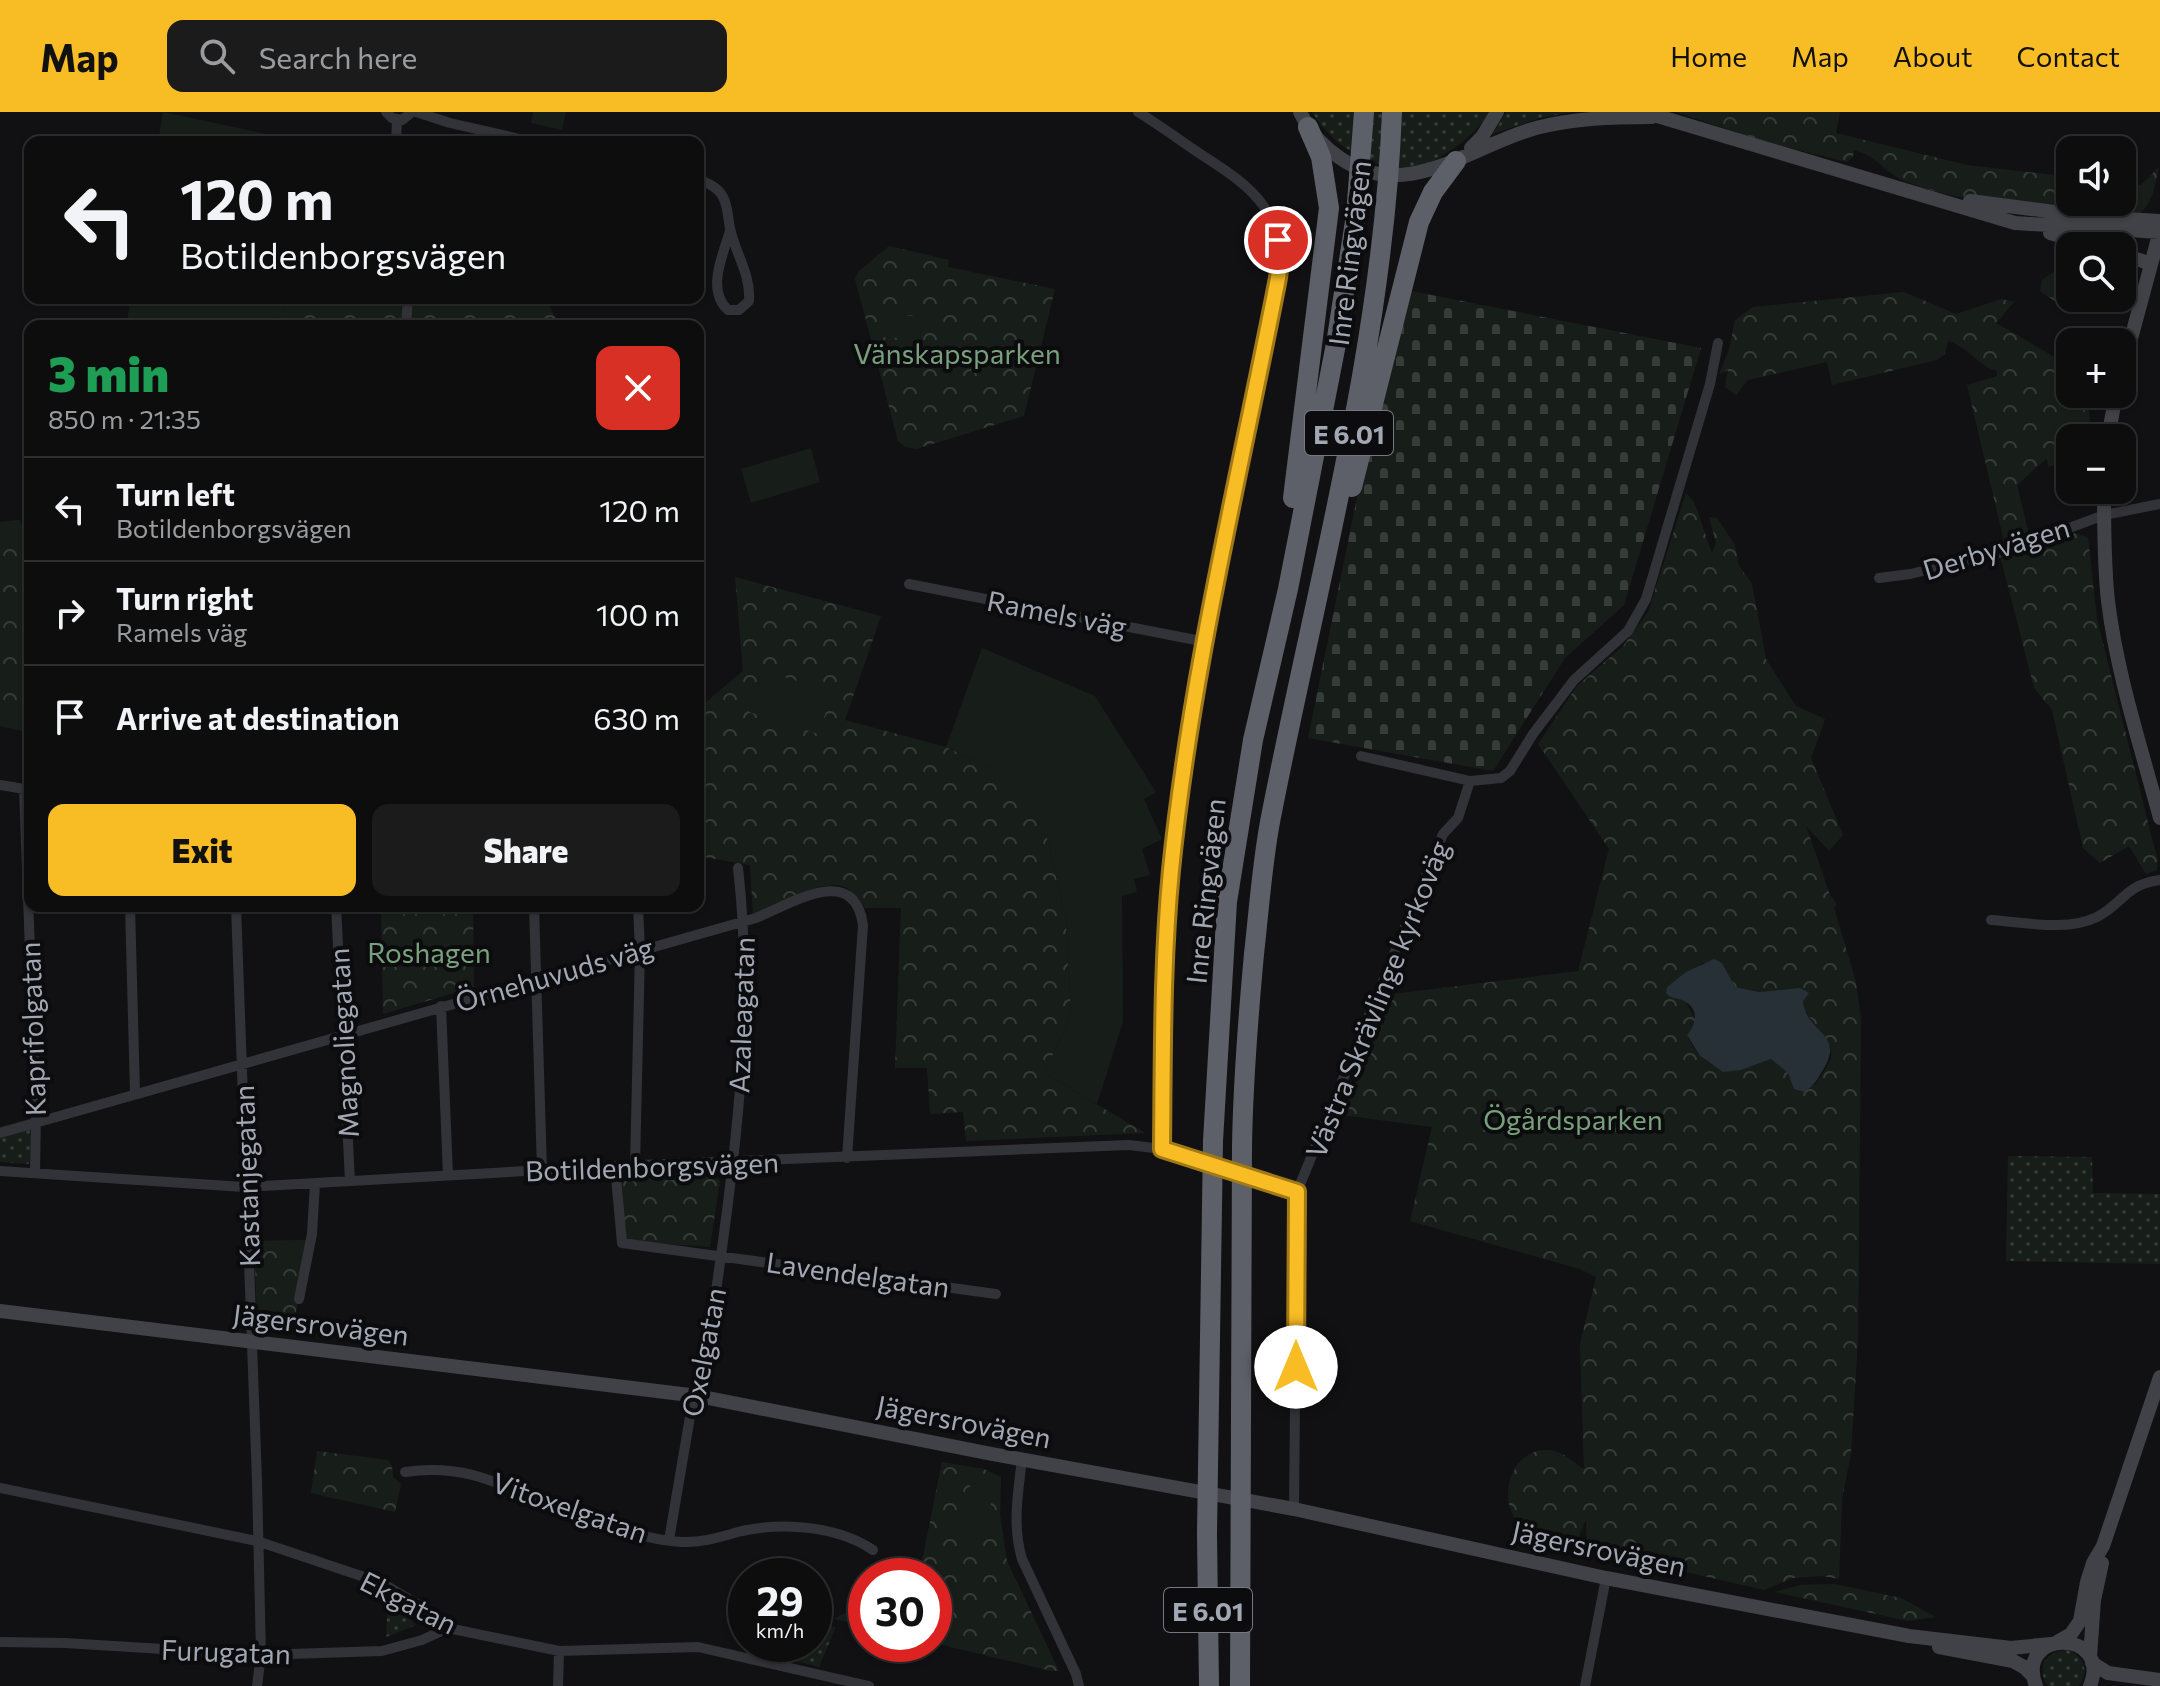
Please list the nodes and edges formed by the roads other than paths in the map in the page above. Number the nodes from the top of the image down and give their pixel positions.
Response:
1 (386, 112) edge
2 (414, 112) edge
3 (1139, 112) edge
4 (1364, 112) edge
5 (1392, 112) edge
6 (1497, 112) edge
7 (1650, 115) edge
8 (1301, 116) edge
9 (397, 120) junction
10 (396, 136) edge
11 (507, 136) edge
12 (1461, 158) junction
13 (704, 181) edge
14 (1928, 196) junction
15 (2160, 221) edge
16 (2015, 223) junction
17 (730, 231) junction
18 (2160, 232) edge
19 (2056, 235) edge
20 (2136, 259) edge
21 (2151, 264) junction
22 (2134, 328) edge
23 (1718, 343) dead end
24 (2104, 504) edge
25 (2160, 504) edge
26 (2104, 515) junction
27 (1326, 559) junction
28 (1879, 578) dead end
29 (909, 584) dead end
30 (1288, 589) junction
31 (1206, 642) junction
32 (1361, 756) dead end
33 (1470, 781) junction
34 (0, 785) edge
35 (24, 789) edge
36 (2160, 818) edge
37 (738, 868) dead end
38 (2160, 880) edge
39 (30, 912) edge
40 (130, 912) edge
41 (236, 912) edge
42 (336, 912) edge
43 (534, 912) edge
44 (638, 912) edge
45 (1991, 920) dead end
46 (744, 921) junction
47 (640, 951) junction
48 (537, 979) junction
49 (441, 1006) junction
50 (341, 1037) junction
51 (243, 1063) junction
52 (135, 1093) junction
53 (35, 1122) junction
54 (0, 1133) edge
55 (1162, 1149) junction
56 (847, 1158) junction
57 (732, 1162) junction
58 (615, 1166) junction
59 (635, 1166) junction
60 (542, 1170) junction
61 (0, 1171) edge
62 (35, 1173) junction
63 (448, 1175) junction
64 (350, 1181) junction
65 (315, 1183) junction
66 (244, 1187) junction
67 (1297, 1192) junction
68 (721, 1255) junction
69 (996, 1294) dead end
70 (299, 1299) dead end
71 (0, 1311) edge
72 (251, 1342) junction
73 (2160, 1377) edge
74 (698, 1396) junction
75 (2156, 1405) edge
76 (1022, 1459) junction
77 (405, 1472) dead end
78 (0, 1488) edge
79 (1294, 1509) junction
80 (669, 1540) junction
81 (257, 1541) junction
82 (2103, 1546) junction
83 (873, 1550) dead end
84 (1606, 1578) junction
85 (448, 1628) junction
86 (1909, 1636) junction
87 (0, 1642) edge
88 (2054, 1643) junction
89 (559, 1651) junction
90 (261, 1655) junction
91 (2091, 1660) junction
92 (2160, 1680) edge
93 (825, 1681) edge
94 (2035, 1681) edge
95 (257, 1686) edge
96 (558, 1686) edge
97 (869, 1686) edge
98 (1079, 1686) edge
99 (1209, 1686) edge
100 (1240, 1686) edge
101 (1585, 1686) edge
102 (2090, 1686) edge

1 - 9 street
2 - 9 street
2 - 11 street
3 - 31 street
4 - 30 highway, Inre Ringvägen / E 6.01
5 - 27 highway, Inre Ringvägen / E 6.01
6 - 12 main road
7 - 12 main road
7 - 14 main road
8 - 12 main road
8 - 30 highway
9 - 10 street
12 - 27 highway
13 - 17 street
14 - 15 main road
14 - 16 main road
16 - 18 main road
16 - 19 main road
17 - 17 street
18 - 21 main road
20 - 21 main road
21 - 22 main road
23 - 33 street
24 - 26 main road
25 - 26 street, Derbyvägen
26 - 28 street, Derbyvägen
26 - 36 main road
27 - 100 highway, Inre Ringvägen / E 6.01
29 - 31 street, Ramels väg
30 - 99 highway, Inre Ringvägen / E 6.01
31 - 55 street
32 - 33 street
33 - 67 street, Västra Skrävlinge kyrkoväg
34 - 35 street
37 - 46 street, Azaleagatan
38 - 45 street
39 - 53 street, Kaprifolgatan
40 - 52 street
41 - 51 street, Kastanjegatan
42 - 50 street, Magnoliegatan
43 - 48 street
44 - 47 street
46 - 47 street, Örnehuvuds väg
46 - 56 street, Örnehuvuds väg
46 - 57 street, Azaleagatan
47 - 48 street, Örnehuvuds väg
47 - 59 street
48 - 49 street, Örnehuvuds väg
48 - 60 street
49 - 50 street, Örnehuvuds väg
49 - 63 street
50 - 51 street, Örnehuvuds väg
50 - 64 street, Magnoliegatan
51 - 52 street, Örnehuvuds väg
51 - 66 street, Kastanjegatan
52 - 53 street, Örnehuvuds väg
53 - 54 street, Örnehuvuds väg
53 - 62 street, Kaprifolgatan
55 - 56 street, Botildenborgsvägen
55 - 67 street, Botildenborgsvägen
56 - 57 street, Botildenborgsvägen
57 - 59 street, Botildenborgsvägen
57 - 68 street, Oxelgatan
58 - 59 street, Botildenborgsvägen
58 - 60 street, Botildenborgsvägen
58 - 68 street, Lavendelgatan
60 - 63 street, Botildenborgsvägen
61 - 62 street, Botildenborgsvägen
62 - 66 street, Botildenborgsvägen
63 - 64 street, Botildenborgsvägen
64 - 65 street, Botildenborgsvägen
65 - 66 street, Botildenborgsvägen
65 - 70 street
66 - 72 street, Kastanjegatan
67 - 79 street, Västra Skrävlinge kyrkoväg
68 - 69 street, Lavendelgatan
68 - 74 street, Oxelgatan
71 - 72 main road, Jägersrovägen
72 - 74 main road, Jägersrovägen
72 - 81 street, Kastanjegatan
73 - 75 main road
74 - 76 main road, Jägersrovägen
74 - 80 street, Oxelgatan
75 - 82 main road
76 - 79 main road, Jägersrovägen
76 - 98 street
77 - 80 street, Vitoxelgatan
78 - 81 street, Ekgatan
79 - 84 main road, Jägersrovägen
80 - 83 street, Vitoxelgatan
81 - 85 street, Ekgatan
81 - 90 street, Kastanjegatan
82 - 88 main road
82 - 91 main road
84 - 86 main road, Jägersrovägen
84 - 101 street
85 - 89 street, Ekgatan
85 - 90 street, Furugatan
86 - 88 main road, Jägersrovägen
86 - 94 main road, Jägersrovägen
87 - 90 street, Furugatan
88 - 91 main road
88 - 94 main road
89 - 93 street, Ekgatan
89 - 96 street
90 - 95 street, Kastanjegatan
91 - 92 main road
91 - 102 main road
93 - 97 street, Ekgatan

